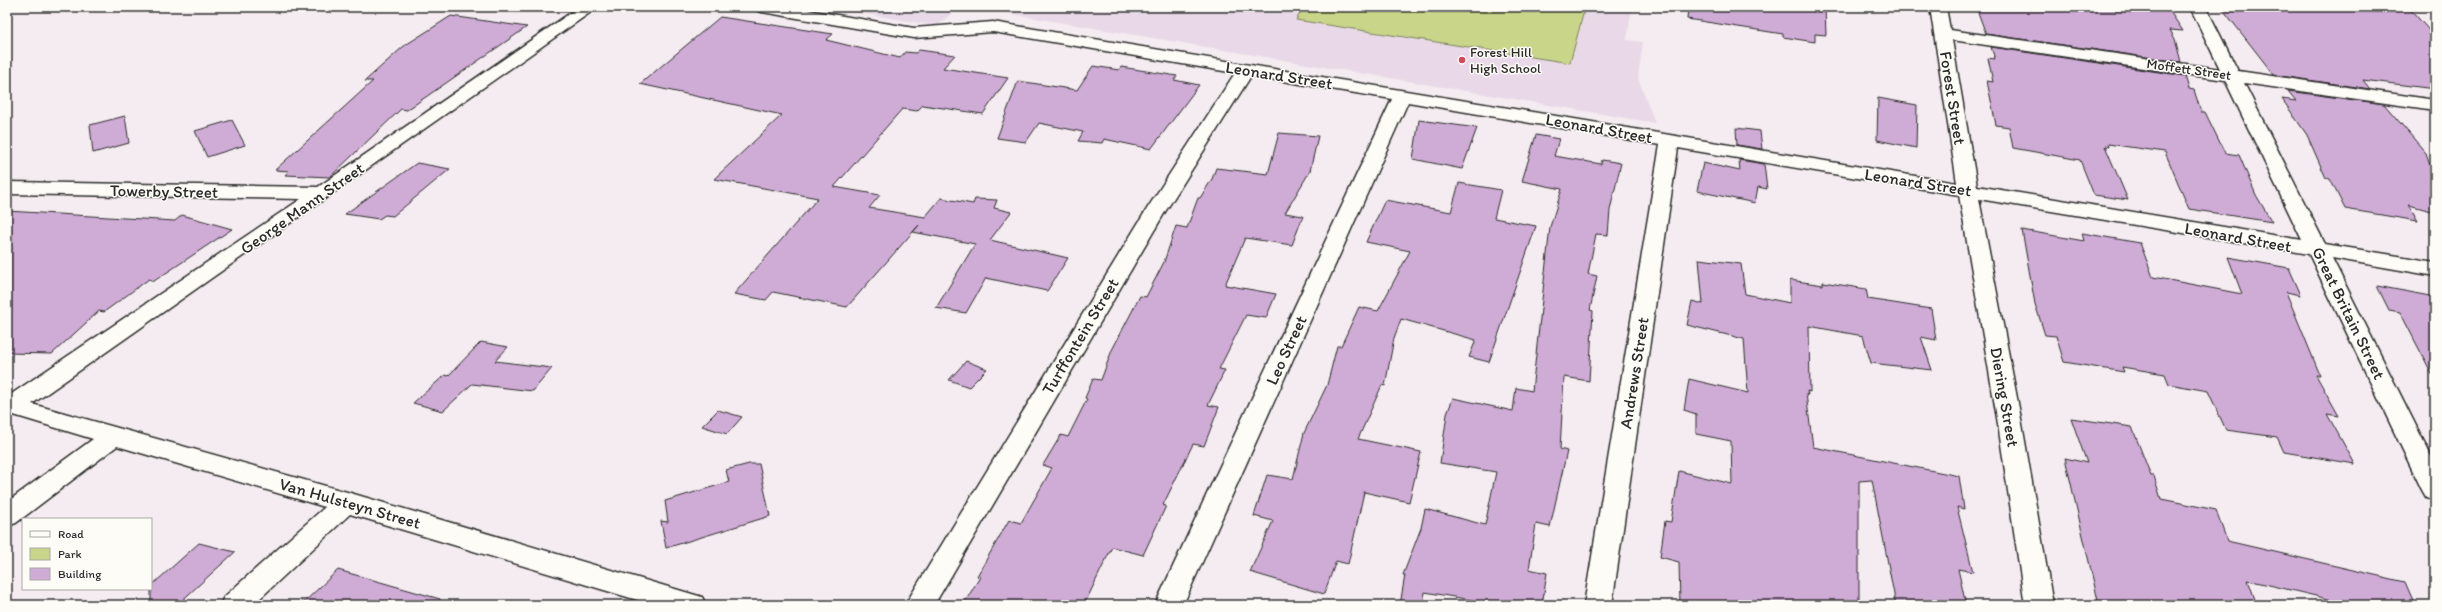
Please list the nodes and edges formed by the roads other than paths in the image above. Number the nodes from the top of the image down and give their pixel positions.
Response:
1 (590, 7) edge
2 (762, 7) edge
3 (1938, 7) edge
4 (2198, 7) edge
5 (1943, 34) junction
6 (1246, 70) junction
7 (2232, 75) junction
8 (1402, 96) junction
9 (2435, 105) edge
10 (1670, 141) junction
11 (7, 188) edge
12 (1968, 190) junction
13 (322, 193) junction
14 (2318, 251) junction
15 (2435, 269) edge
16 (10, 406) edge
17 (112, 436) junction
18 (2435, 490) edge
19 (347, 502) junction
20 (7, 516) edge
21 (234, 605) edge
22 (692, 605) edge
23 (919, 605) edge
24 (1169, 605) edge
25 (1598, 605) edge
26 (2039, 605) edge

1 - 13 street, George Mann Street
2 - 6 street, Leonard Street
3 - 5 street, Forest Street
4 - 7 street, Great Britain Street
5 - 7 street, Moffett Street
5 - 12 street, Forest Street
6 - 8 street, Leonard Street
6 - 23 street, Turffontein Street
7 - 9 street, Moffett Street
7 - 14 street, Great Britain Street
8 - 10 street, Leonard Street
8 - 24 street, Leo Street
10 - 12 street, Leonard Street
10 - 25 street, Andrews Street
11 - 13 street, Towerby Street
12 - 14 street, Leonard Street
12 - 26 street, Diering Street
13 - 16 street, George Mann Street
14 - 15 street, Leonard Street
14 - 18 street, Great Britain Street
16 - 17 street, Van Hulsteyn Street
17 - 19 street, Van Hulsteyn Street
17 - 20 street
19 - 21 street
19 - 22 street, Van Hulsteyn Street

